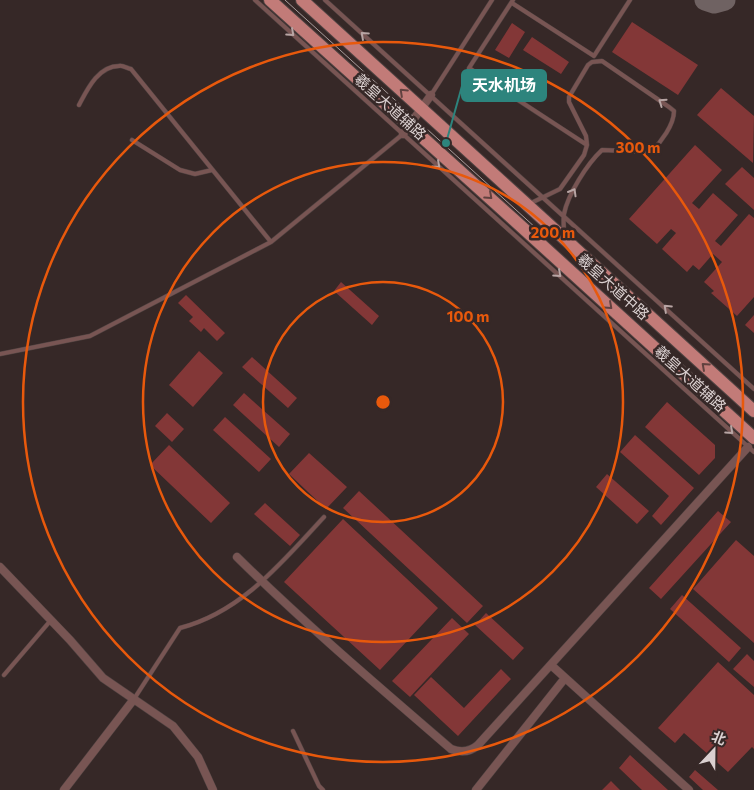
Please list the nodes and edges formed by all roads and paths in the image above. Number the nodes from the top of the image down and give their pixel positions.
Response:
1 (255, 0) edge
2 (270, 0) edge
3 (302, 0) edge
4 (325, 0) edge
5 (492, 0) edge
6 (630, 0) edge
7 (513, 1) edge
8 (594, 56) junction
9 (602, 61) junction
10 (588, 65) junction
11 (431, 95) junction
12 (79, 105) dead end
13 (421, 109) junction
14 (406, 130) junction
15 (132, 140) dead end
16 (587, 145) junction
17 (212, 170) junction
18 (544, 197) junction
19 (527, 204) junction
20 (564, 215) junction
21 (564, 239) junction
22 (271, 242) junction
23 (0, 354) edge
24 (754, 389) edge
25 (754, 411) edge
26 (752, 446) edge
27 (324, 517) dead end
28 (237, 557) dead end
29 (0, 567) edge
30 (263, 582) junction
31 (51, 620) junction
32 (550, 665) junction
33 (4, 676) dead end
34 (565, 678) junction
35 (134, 699) junction
36 (293, 731) dead end
37 (64, 790) edge
38 (213, 790) edge
39 (323, 790) edge
40 (476, 790) edge
41 (690, 790) edge

1 -> 14 lane, 羲皇大道辅路
2 - 14 main road, 羲皇大道中路
13 -> 3 main road, 羲皇大道中路
11 -> 4 lane
5 - 11 lane
6 - 8 lane
7 - 8 lane
7 - 16 lane
8 - 9 lane
8 - 10 lane
9 - 10 lane
20 -> 9 lane
10 - 16 lane
11 - 13 street
11 - 18 lane
12 - 17 lane
13 - 14 street
13 - 19 main road, 羲皇大道中路
14 - 22 lane
14 -> 26 main road, 羲皇大道中路
15 - 17 lane
16 - 18 lane
17 - 22 lane
18 - 19 lane
18 - 20 lane
19 - 21 main road, 羲皇大道中路
20 - 21 lane
24 -> 20 lane
25 -> 21 main road, 羲皇大道中路
22 - 23 lane
26 - 32 street
27 - 30 lane
28 - 30 street
29 - 31 street
30 - 32 street
30 - 35 lane
31 - 33 lane
31 - 35 street
32 - 34 street
34 - 40 street
34 - 41 street
35 - 37 street
35 - 38 street
36 - 39 lane

